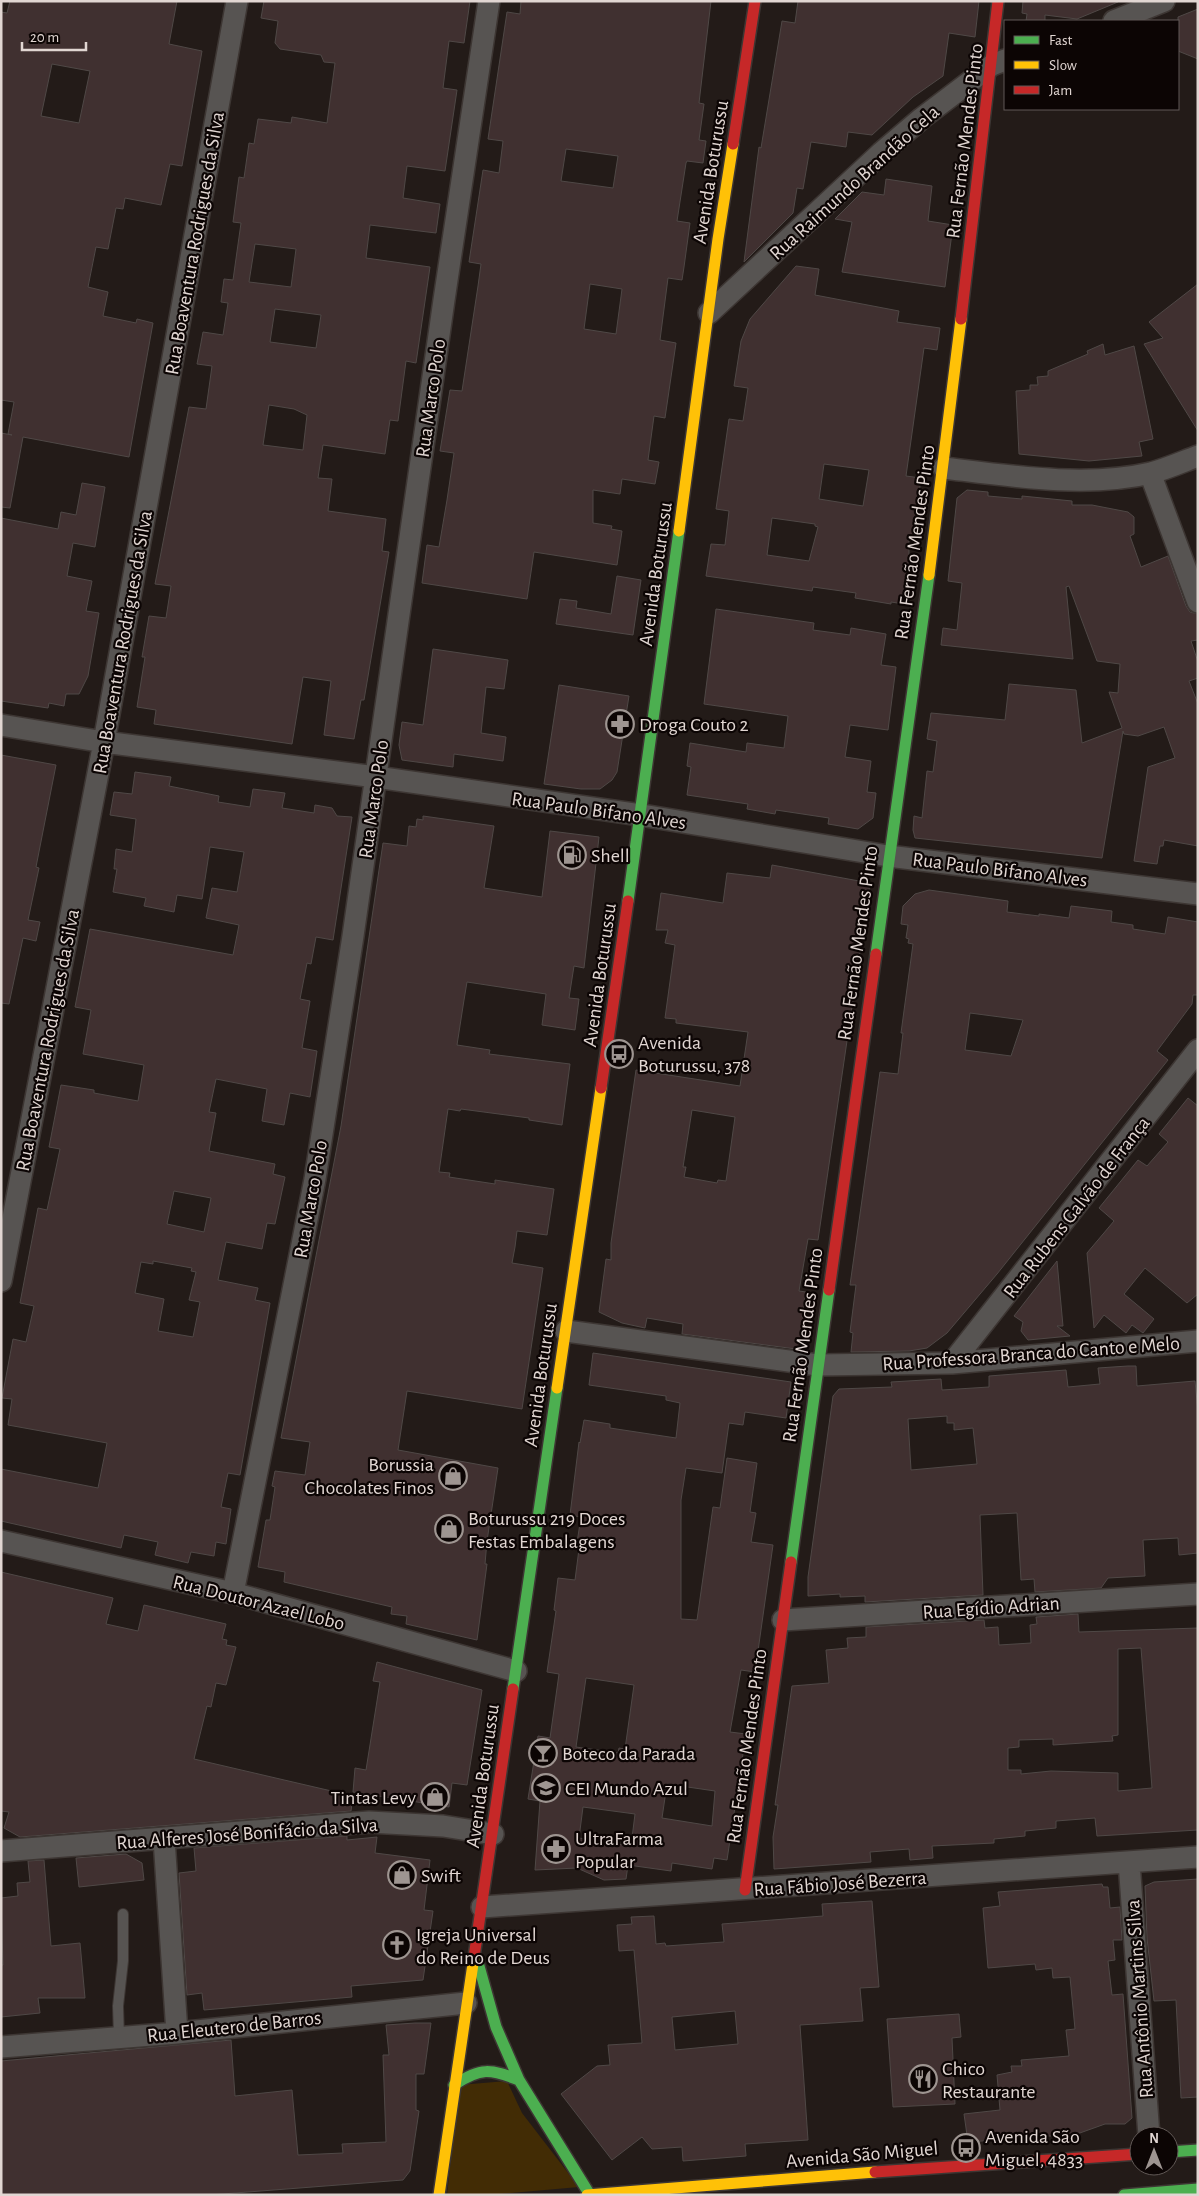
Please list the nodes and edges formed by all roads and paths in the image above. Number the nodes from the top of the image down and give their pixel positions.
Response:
1 (237, 1) edge
2 (489, 1) edge
3 (755, 1) edge
4 (998, 1) edge
5 (1164, 1) edge
6 (1116, 20) edge
7 (999, 62) edge
8 (709, 313) junction
9 (1198, 456) edge
10 (944, 468) junction
11 (1150, 473) junction
12 (1198, 602) edge
13 (1, 725) edge
14 (104, 742) junction
15 (376, 777) junction
16 (641, 815) junction
17 (888, 856) junction
18 (1198, 894) edge
19 (1198, 1050) edge
20 (1, 1281) edge
21 (566, 1332) junction
22 (1198, 1341) edge
23 (952, 1362) junction
24 (818, 1365) junction
25 (1, 1541) edge
26 (233, 1593) junction
27 (1198, 1594) edge
28 (783, 1620) junction
29 (516, 1671) junction
30 (492, 1834) junction
31 (164, 1839) junction
32 (1, 1851) edge
33 (1198, 1857) edge
34 (1129, 1862) junction
35 (744, 1890) junction
36 (482, 1907) junction
37 (123, 1914) dead end
38 (476, 1953) junction
39 (466, 2002) junction
40 (177, 2032) junction
41 (119, 2038) junction
42 (1, 2047) edge
43 (519, 2080) junction
44 (454, 2085) junction
45 (1149, 2126) edge
46 (1198, 2150) edge
47 (1179, 2151) edge
48 (1129, 2155) edge
49 (1198, 2189) edge
50 (1167, 2193) edge
51 (439, 2195) edge
52 (589, 2195) edge
53 (1124, 2195) edge

1 - 14 street, Rua Boaventura Rodrigues da Silva
2 - 15 street, Rua Marco Polo
3 - 8 main road, Avenida Boturussu
4 - 7 main road, Rua Fernão Mendes Pinto
5 - 6 street
7 - 8 street, Rua Raimundo Brandão Cela
7 - 10 main road, Rua Fernão Mendes Pinto
8 - 16 main road, Avenida Boturussu
9 - 11 street
10 - 11 street
10 - 17 main road, Rua Fernão Mendes Pinto
11 - 12 street
13 - 14 street, Rua Paulo Bifano Alves
14 - 15 street, Rua Paulo Bifano Alves
14 - 20 street, Rua Boaventura Rodrigues da Silva
15 - 16 street, Rua Paulo Bifano Alves
15 - 26 street, Rua Marco Polo
16 - 17 street, Rua Paulo Bifano Alves
16 - 21 main road, Avenida Boturussu
17 - 18 street, Rua Paulo Bifano Alves
17 - 24 main road, Rua Fernão Mendes Pinto
19 - 23 street, Rua Rubens Galvão de França
21 - 24 street, Rua Professora Branca do Canto e Melo
21 - 29 main road, Avenida Boturussu
22 - 23 street, Rua Professora Branca do Canto e Melo
23 - 24 street, Rua Professora Branca do Canto e Melo
24 - 28 main road, Rua Fernão Mendes Pinto
25 - 26 street, Rua Doutor Azael Lobo
26 - 29 street, Rua Doutor Azael Lobo
27 - 28 street, Rua Egídio Adrian
28 - 35 main road, Rua Fernão Mendes Pinto
29 - 30 main road, Avenida Boturussu
30 - 31 street, Rua Alferes José Bonifácio da Silva
30 - 36 main road, Avenida Boturussu
31 - 32 street, Rua Alferes José Bonifácio da Silva
31 - 40 street
33 - 34 street, Rua Fábio José Bezerra
34 - 35 street, Rua Fábio José Bezerra
34 - 45 street, Rua Antônio Martins Silva
35 - 36 street, Rua Fábio José Bezerra
36 - 38 main road, Avenida Boturussu
37 - 41 lane
38 - 39 main road, Avenida Boturussu
38 - 43 main road, Avenida Boturussu
39 - 40 street, Rua Eleutero de Barros
39 - 44 main road, Avenida Boturussu
40 - 41 street, Rua Eleutero de Barros
41 - 42 street, Rua Eleutero de Barros
43 - 44 main road
43 - 52 main road, Avenida Boturussu
44 - 51 main road, Avenida Boturussu
46 - 47 main road
48 - 52 main road, Avenida São Miguel
49 - 50 main road
50 - 53 main road

